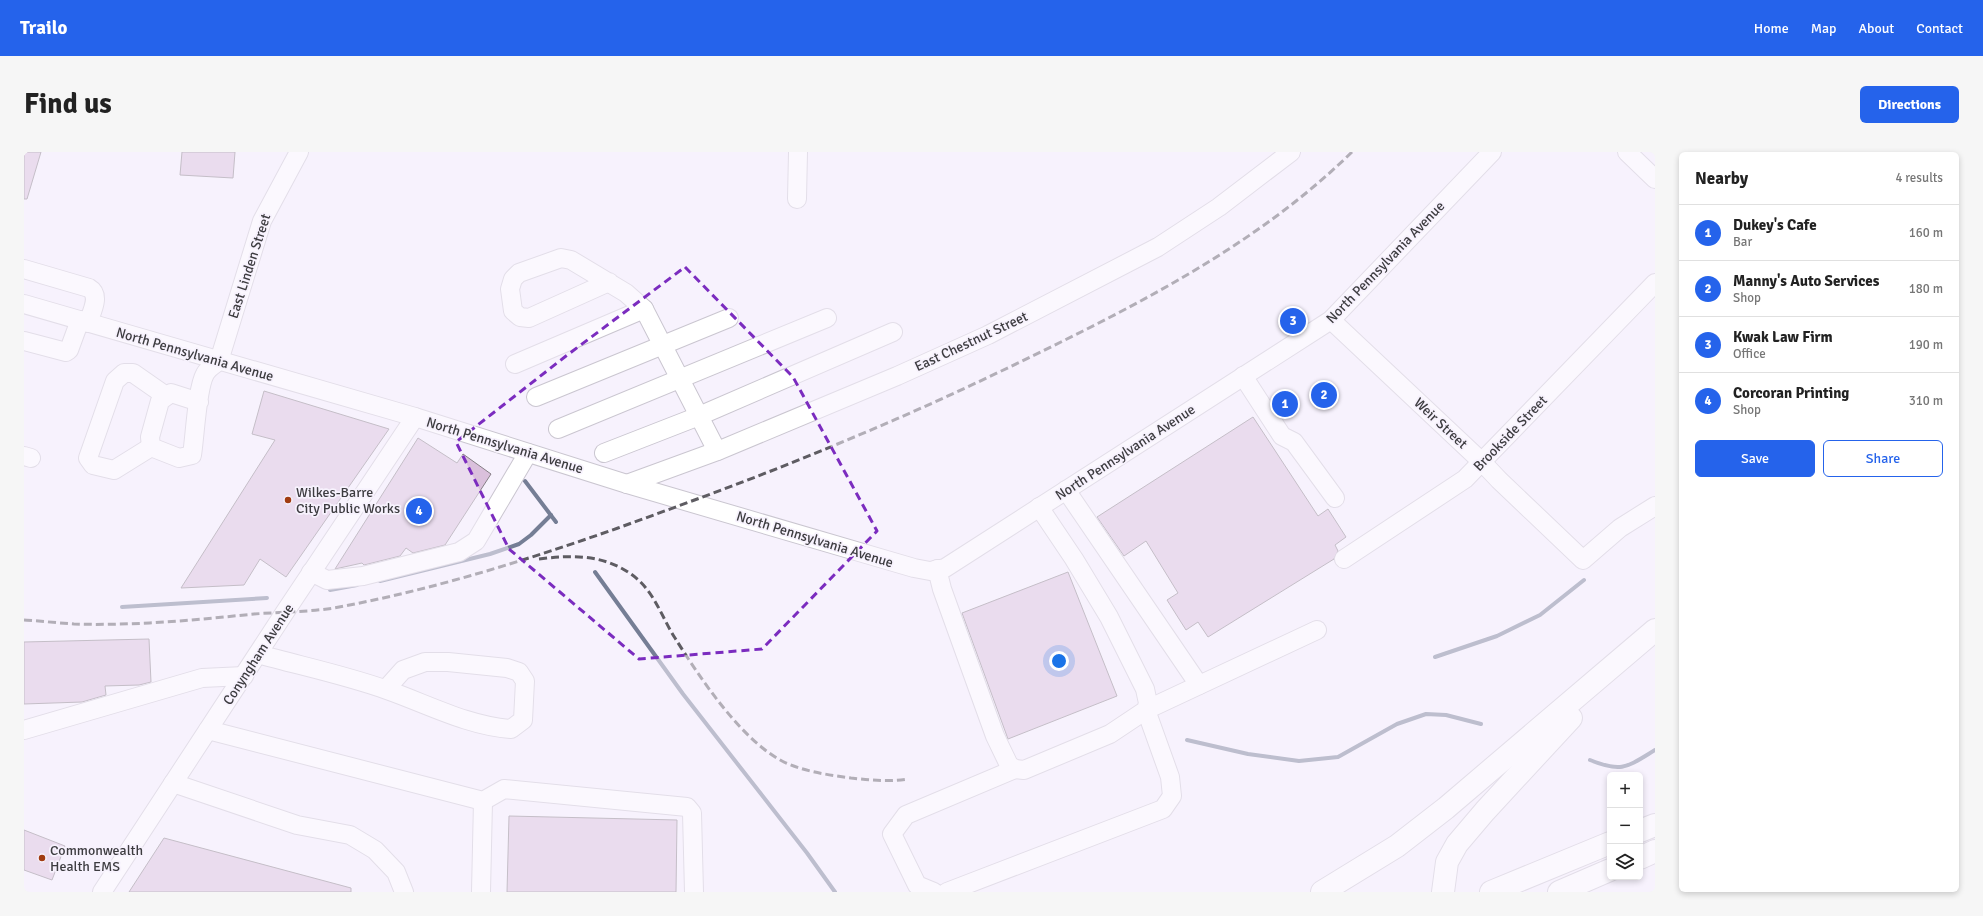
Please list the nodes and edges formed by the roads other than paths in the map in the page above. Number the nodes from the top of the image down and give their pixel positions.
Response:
1 (299, 152) edge
2 (798, 152) edge
3 (1291, 152) edge
4 (1492, 152) edge
5 (1627, 152) edge
6 (1655, 179) edge
7 (797, 199) dead end
8 (24, 269) edge
9 (609, 282) junction
10 (1655, 283) edge
11 (24, 304) edge
12 (644, 309) junction
13 (729, 318) dead end
14 (827, 318) dead end
15 (1331, 320) junction
16 (84, 321) junction
17 (893, 332) dead end
18 (24, 341) edge
19 (662, 345) junction
20 (218, 361) junction
21 (515, 364) dead end
22 (1243, 376) junction
23 (680, 379) junction
24 (166, 396) junction
25 (536, 397) dead end
26 (199, 402) junction
27 (699, 416) junction
28 (415, 417) junction
29 (558, 429) dead end
30 (151, 447) junction
31 (718, 450) junction
32 (528, 453) junction
33 (604, 453) dead end
34 (1482, 462) junction
35 (627, 484) junction
36 (1066, 490) junction
37 (1335, 498) dead end
38 (1655, 506) edge
39 (1039, 508) junction
40 (1344, 559) dead end
41 (937, 570) junction
42 (311, 572) junction
43 (1316, 630) dead end
44 (1655, 630) edge
45 (1655, 636) edge
46 (258, 654) junction
47 (244, 676) junction
48 (1199, 685) junction
49 (386, 689) junction
50 (1146, 710) junction
51 (24, 730) edge
52 (208, 730) junction
53 (1015, 769) junction
54 (173, 783) junction
55 (483, 801) junction
56 (1655, 825) edge
57 (1643, 830) edge
58 (1608, 844) edge
59 (1655, 852) edge
60 (1643, 857) edge
61 (1607, 871) edge
62 (102, 892) edge
63 (404, 892) edge
64 (481, 892) edge
65 (694, 892) edge
66 (934, 892) edge
67 (947, 892) edge
68 (1322, 892) edge
69 (1443, 892) edge
70 (1491, 892) edge
71 (1559, 892) edge

1 - 20 street, East Linden Street
2 - 7 street
3 - 31 street, East Chestnut Street
4 - 15 street, North Pennsylvania Avenue
5 - 6 street
8 - 16 street
9 - 9 street
9 - 12 street
10 - 34 street, Brookside Street
11 - 16 street, North Pennsylvania Avenue
12 - 19 street
12 - 21 street
13 - 19 street
14 - 23 street
15 - 22 street, North Pennsylvania Avenue
15 - 34 street, Weir Street
16 - 18 street
16 - 20 street, North Pennsylvania Avenue
17 - 27 street
19 - 23 street
19 - 25 street
20 - 26 street
20 - 28 street, North Pennsylvania Avenue
22 - 36 street, North Pennsylvania Avenue
22 - 37 street
23 - 27 street
23 - 29 street
24 - 26 street
24 - 30 street
24 - 30 street
26 - 30 street
27 - 31 street
27 - 33 street
28 - 32 street, North Pennsylvania Avenue
28 - 42 street, Conyngham Avenue
31 - 35 street, East Chestnut Street
32 - 35 street, North Pennsylvania Avenue
32 - 42 street
34 - 38 street, Weir Street
34 - 40 street, Brookside Street
35 - 41 street, North Pennsylvania Avenue
36 - 39 street, North Pennsylvania Avenue
36 - 48 street
39 - 41 street, North Pennsylvania Avenue
39 - 50 street
41 - 53 street
42 - 46 street, Conyngham Avenue
43 - 48 street
44 - 68 main road
45 - 69 main road
46 - 47 street, Conyngham Avenue
46 - 49 street
47 - 51 street
47 - 52 street, Conyngham Avenue
48 - 50 street
49 - 49 street
50 - 53 street
50 - 67 street
52 - 54 street, Conyngham Avenue
52 - 55 street
53 - 66 street
54 - 62 street, Conyngham Avenue
54 - 63 street
55 - 64 street
55 - 65 street
56 - 57 main road
58 - 70 main road
59 - 60 main road
61 - 71 main road

